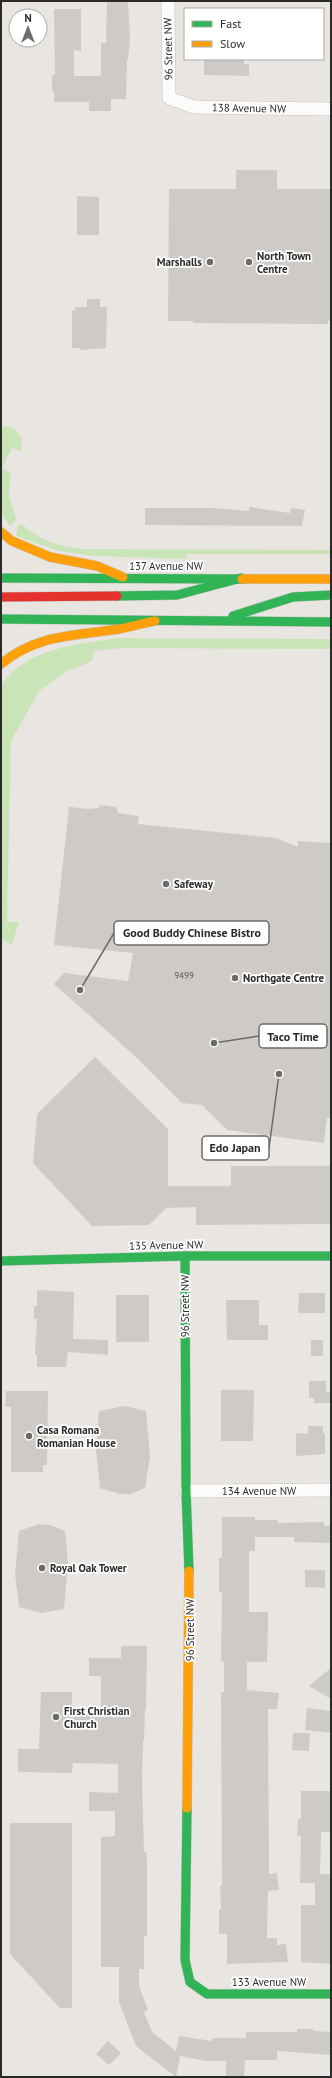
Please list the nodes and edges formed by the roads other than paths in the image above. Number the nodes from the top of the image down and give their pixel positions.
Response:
1 (168, 1) edge
2 (169, 98) joint
3 (331, 109) edge
4 (1, 532) edge
5 (123, 577) junction
6 (1, 578) edge
7 (241, 578) junction
8 (331, 579) edge
9 (331, 594) edge
10 (1, 597) edge
11 (1, 619) edge
12 (155, 620) junction
13 (217, 621) junction
14 (331, 622) edge
15 (1, 664) edge
16 (185, 1256) junction
17 (331, 1256) edge
18 (1, 1261) edge
19 (331, 1490) edge
20 (186, 1491) junction
21 (207, 1994) joint
22 (331, 1994) edge

1 - 2 street, 96 Street NW
2 - 3 street, 138 Avenue NW
4 - 5 main road
5 - 6 main road, 137 Avenue NW
5 - 7 main road, 137 Avenue NW
7 - 8 main road, 137 Avenue NW
7 - 10 main road
9 - 13 main road
11 - 12 main road
12 - 13 main road
12 - 15 main road
13 - 14 main road
16 - 17 main road, 135 Avenue NW
16 - 18 main road, 135 Avenue NW
16 - 20 main road, 96 Street NW
19 - 20 street, 134 Avenue NW
20 - 21 main road, 96 Street NW
21 - 22 main road, 133 Avenue NW

